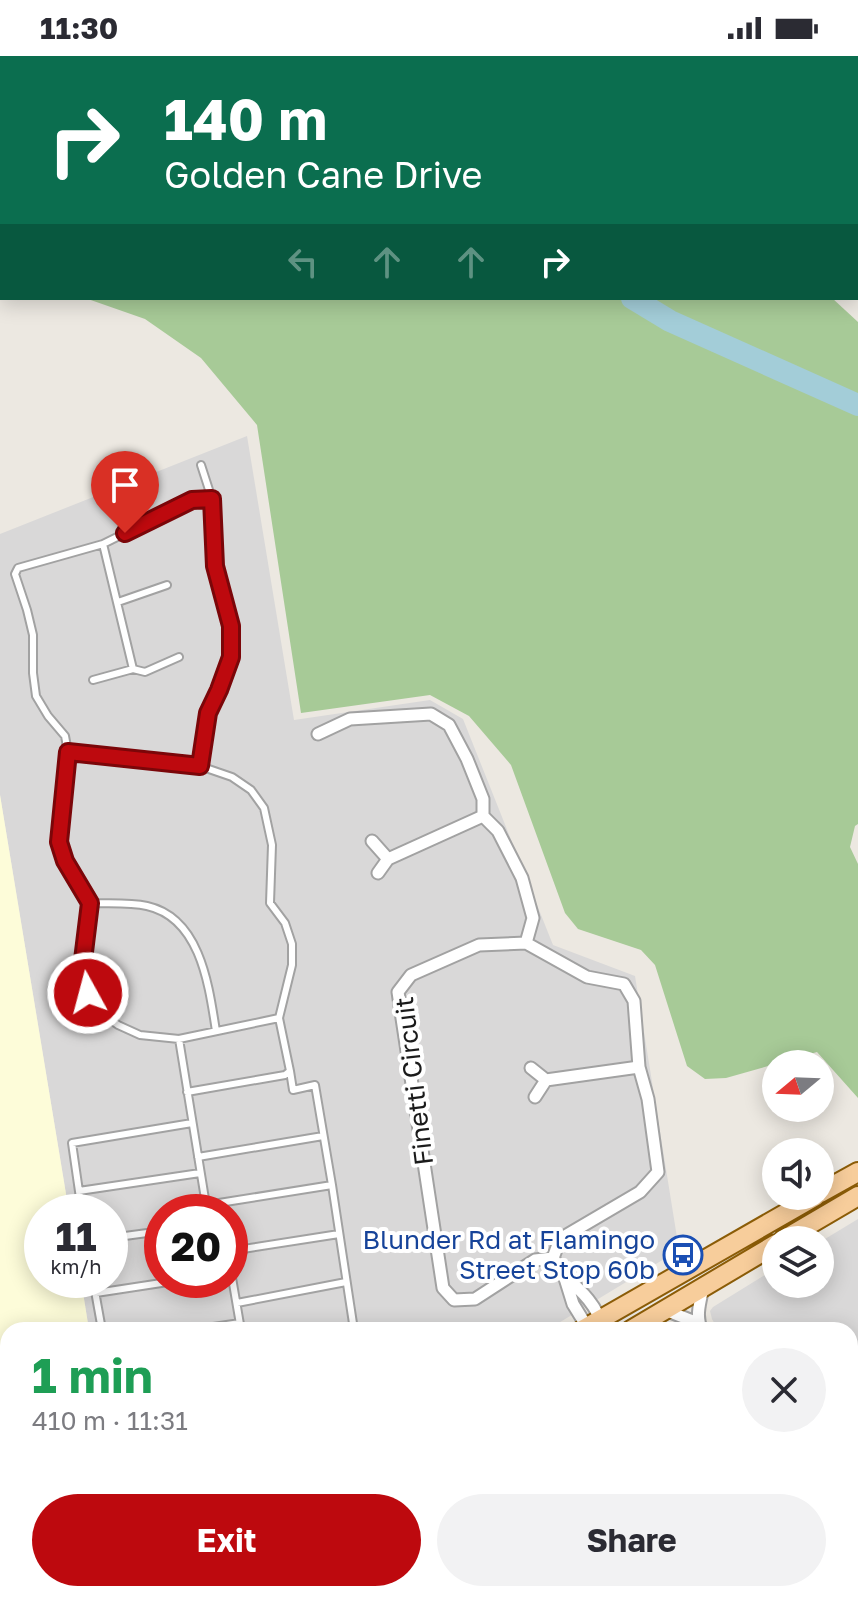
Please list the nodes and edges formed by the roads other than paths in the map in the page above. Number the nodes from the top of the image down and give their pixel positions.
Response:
1 (201, 465) dead end
2 (212, 499) junction
3 (103, 544) junction
4 (167, 585) dead end
5 (118, 602) junction
6 (179, 657) dead end
7 (133, 669) junction
8 (93, 680) dead end
9 (318, 734) dead end
10 (68, 752) junction
11 (200, 766) junction
12 (483, 816) junction
13 (372, 841) dead end
14 (388, 859) junction
15 (378, 873) dead end
16 (90, 903) junction
17 (526, 943) junction
18 (279, 1018) junction
19 (216, 1031) junction
20 (179, 1039) junction
21 (639, 1067) junction
22 (531, 1068) dead end
23 (290, 1071) junction
24 (546, 1080) junction
25 (187, 1092) junction
26 (535, 1097) dead end
27 (192, 1123) junction
28 (323, 1136) junction
29 (198, 1157) junction
30 (858, 1172) edge
31 (200, 1173) junction
32 (332, 1185) junction
33 (834, 1186) edge
34 (79, 1191) junction
35 (79, 1194) edge
36 (204, 1194) edge
37 (858, 1196) edge
38 (248, 1198) edge
39 (792, 1210) edge
40 (807, 1226) edge
41 (339, 1234) junction
42 (248, 1248) edge
43 (762, 1252) edge
44 (553, 1258) junction
45 (564, 1275) junction
46 (346, 1282) junction
47 (703, 1288) junction
48 (97, 1298) edge
49 (236, 1298) edge
50 (237, 1303) junction
51 (665, 1310) junction
52 (101, 1322) edge
53 (239, 1322) edge
54 (353, 1322) edge
55 (588, 1322) edge
56 (591, 1322) edge
57 (601, 1322) edge
58 (645, 1322) edge
59 (690, 1322) edge
60 (700, 1322) edge

1 - 2 lane
2 - 3 lane
2 - 11 lane
3 - 5 lane
3 - 10 lane
4 - 5 lane
5 - 7 lane
6 - 7 lane
7 - 8 lane
9 - 12 street
10 - 11 lane
10 - 16 lane
11 - 18 lane
12 - 14 street
12 - 17 street
13 - 14 street
14 - 15 street
16 - 19 lane
16 - 20 lane
17 - 21 street, Finetti Circuit
17 - 44 street, Finetti Circuit
18 - 19 lane
18 - 23 lane
19 - 20 lane
20 - 25 lane
21 - 24 street
21 - 44 street, Finetti Circuit
22 - 24 street
23 - 25 lane
23 - 28 lane
24 - 26 street
25 - 27 lane
27 - 29 lane
27 - 34 lane
28 - 29 lane
28 - 32 lane
29 - 31 lane
30 - 33 main road
31 - 34 lane
31 - 36 lane
32 - 38 lane
32 - 41 lane
34 - 35 lane
37 - 40 main road
39 - 57 main road
41 - 42 lane
41 - 46 lane
43 - 47 main road
44 - 45 street
45 - 55 street
45 - 56 street
46 - 50 lane
46 - 54 lane
47 - 51 main road
47 - 60 street
48 - 52 lane
49 - 50 lane
50 - 53 lane
51 - 58 main road
51 - 59 street

